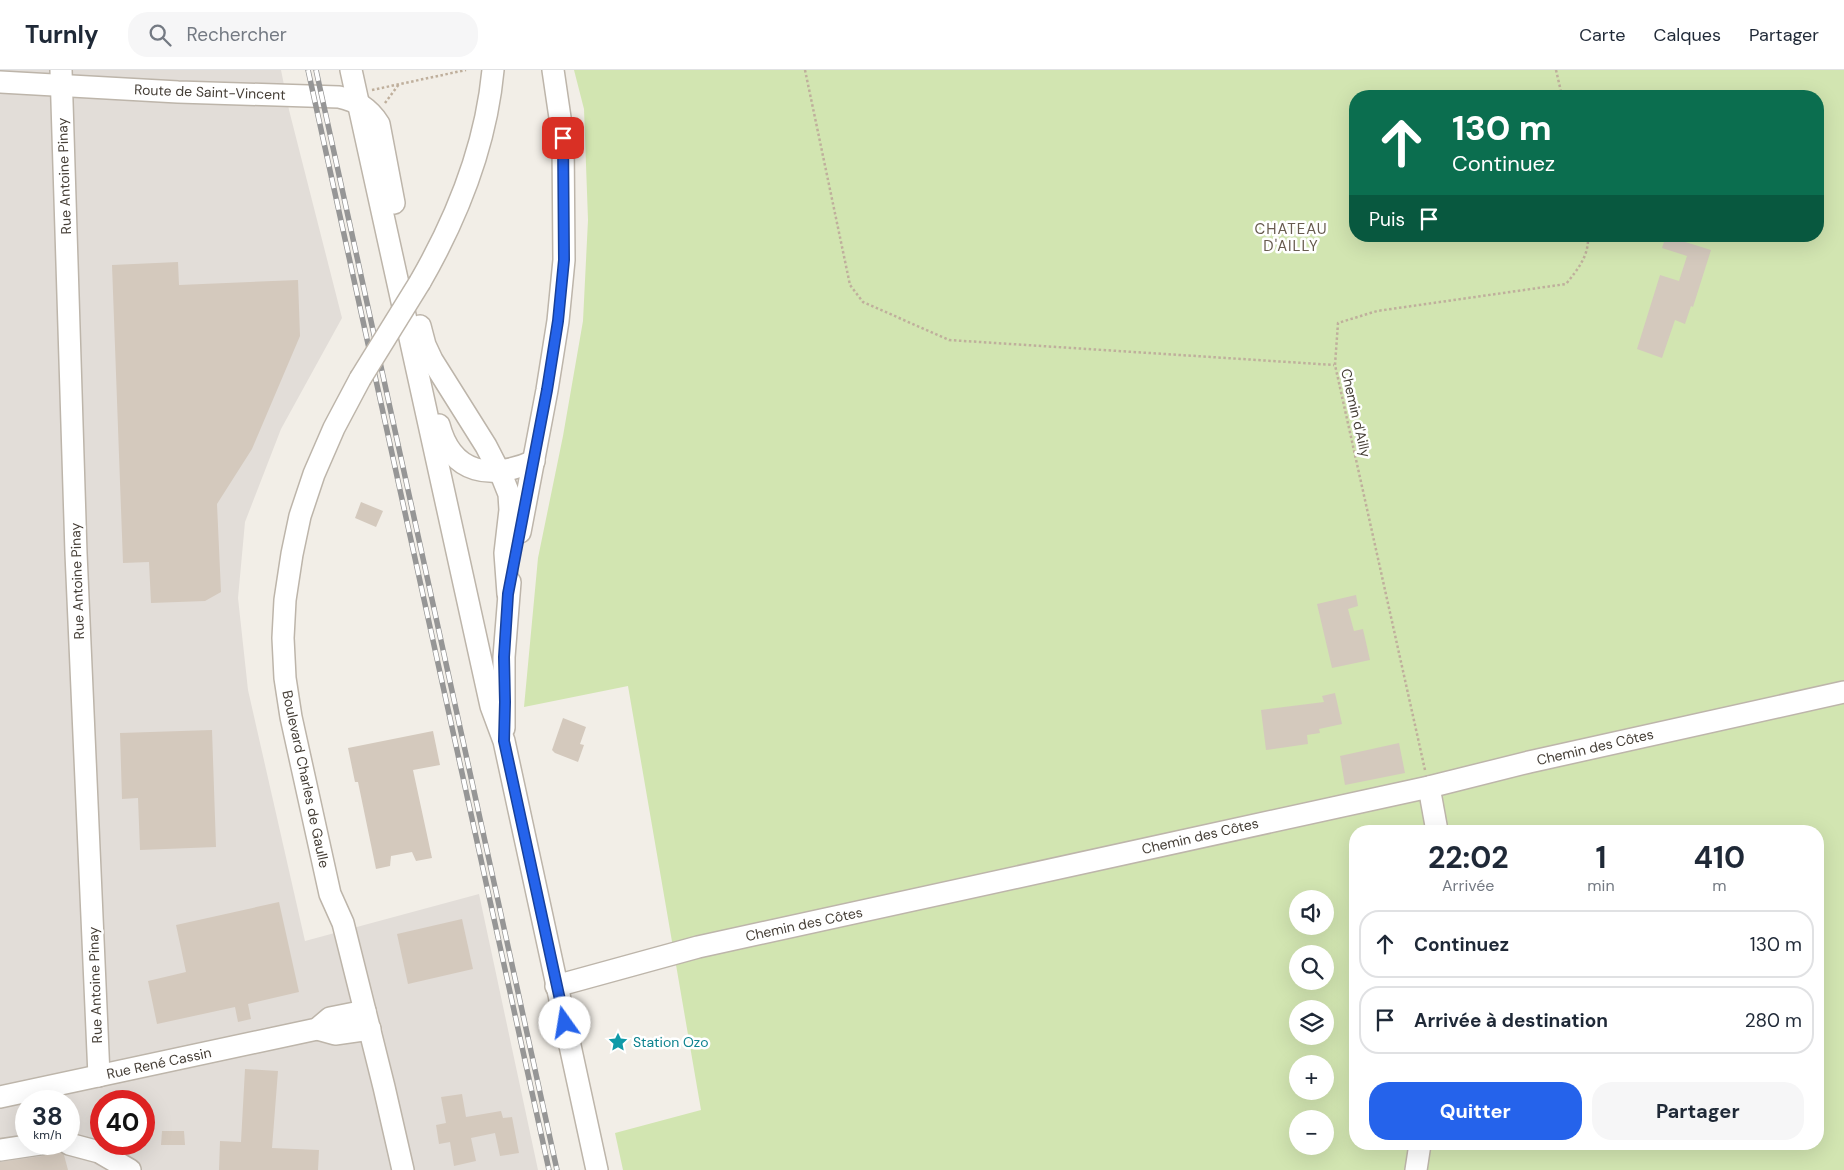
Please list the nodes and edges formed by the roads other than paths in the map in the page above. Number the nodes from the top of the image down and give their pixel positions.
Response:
1 (351, 70) edge
2 (493, 70) edge
3 (553, 70) edge
4 (61, 78) edge
5 (0, 82) edge
6 (357, 98) junction
7 (420, 381) junction
8 (534, 462) junction
9 (499, 470) junction
10 (508, 594) junction
11 (1844, 692) edge
12 (504, 741) junction
13 (1429, 786) junction
14 (1436, 825) edge
15 (556, 986) junction
16 (361, 1021) junction
17 (98, 1076) junction
18 (0, 1097) edge
19 (80, 1147) edge
20 (15, 1148) edge
21 (0, 1150) edge
22 (1419, 1150) edge
23 (130, 1170) edge
24 (388, 1170) edge
25 (403, 1170) edge
26 (597, 1170) edge
27 (1416, 1170) edge

1 - 6 street
2 - 16 street, Boulevard Charles de Gaulle, bridge
3 - 8 street
4 - 5 street, Route de Saint-Vincent
4 - 6 street, Route de Saint-Vincent
4 - 17 street, Rue Antoine Pinay
6 - 7 street
6 - 9 street
7 - 9 street
7 - 12 street
8 - 9 street
8 - 10 street
9 - 10 street
10 - 12 street
11 - 13 street, Chemin des Côtes
12 - 15 street
13 - 14 street
13 - 15 street, Chemin des Côtes
15 - 26 street
16 - 17 street, Rue René Cassin
16 - 24 street, Boulevard Charles de Gaulle
16 - 25 street, Boulevard Charles de Gaulle
17 - 18 street, Rue René Cassin
19 - 23 street
20 - 21 street
22 - 27 street

